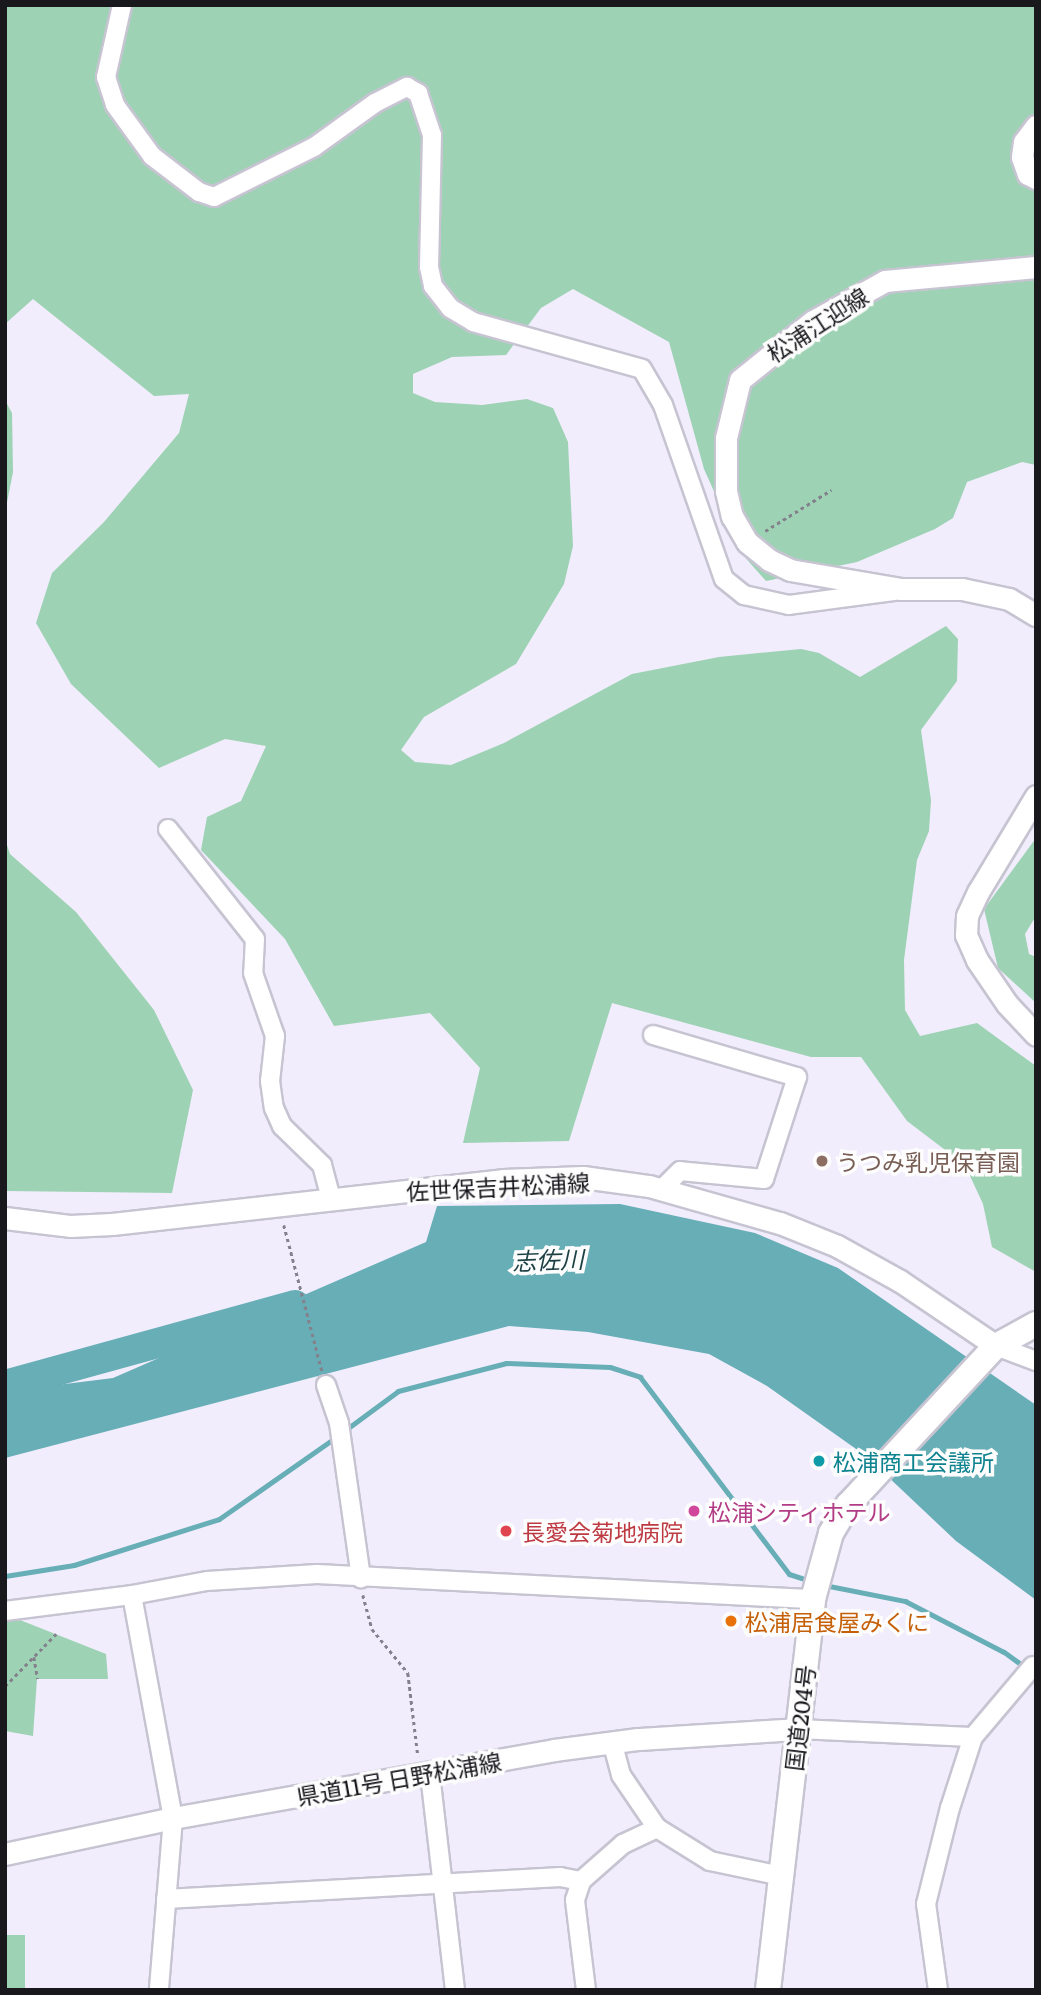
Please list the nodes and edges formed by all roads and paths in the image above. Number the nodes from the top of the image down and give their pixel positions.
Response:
1 (122, 5) edge
2 (1036, 127) edge
3 (1036, 178) edge
4 (1036, 267) edge
5 (831, 490) dead end
6 (747, 542) junction
7 (901, 589) junction
8 (1036, 615) edge
9 (1036, 796) edge
10 (168, 830) dead end
11 (653, 1035) dead end
12 (1036, 1035) edge
13 (661, 1189) junction
14 (331, 1198) junction
15 (279, 1205) junction
16 (5, 1217) edge
17 (1036, 1324) edge
18 (990, 1353) junction
19 (1036, 1361) edge
20 (326, 1385) joint
21 (361, 1578) junction
22 (132, 1595) junction
23 (813, 1600) junction
24 (5, 1611) edge
25 (56, 1634) dead end
26 (34, 1657) junction
27 (1033, 1667) dead end
28 (38, 1679) dead end
29 (5, 1686) edge
30 (797, 1730) junction
31 (973, 1737) junction
32 (612, 1742) junction
33 (425, 1774) junction
34 (173, 1818) junction
35 (657, 1828) junction
36 (5, 1854) edge
37 (781, 1875) junction
38 (581, 1881) junction
39 (443, 1883) junction
40 (166, 1899) junction
41 (159, 1990) edge
42 (455, 1990) edge
43 (586, 1990) edge
44 (768, 1990) edge
45 (938, 1990) edge

1 - 7 street
2 - 3 main road
4 - 6 main road, 松浦江迎線
5 - 6 path
6 - 7 main road, 松浦江迎線
7 - 8 main road, 松浦江迎線
9 - 12 main road
10 - 14 street
11 - 13 street
13 - 14 main road, 佐世保吉井松浦線
13 - 18 main road, 佐世保吉井松浦線
14 - 15 main road, 佐世保吉井松浦線
15 - 16 main road, 佐世保吉井松浦線
15 - 20 path
17 - 18 highway, 国道204号
18 - 19 street
18 - 23 highway, 国道204号
20 - 21 street
21 - 22 street
21 - 23 street
21 - 33 path
22 - 24 street
22 - 34 street
23 - 30 highway, 国道204号
25 - 26 path
26 - 28 path
26 - 29 path
27 - 31 street
30 - 31 street
30 - 32 main road, 県道11号 日野松浦線
30 - 37 highway, 国道204号
31 - 45 street
32 - 33 main road, 県道11号 日野松浦線
32 - 35 street
33 - 34 main road, 県道11号 日野松浦線
33 - 39 street
34 - 36 main road, 県道11号 日野松浦線
34 - 40 street
35 - 37 street
35 - 38 street
37 - 44 highway, 国道204号
38 - 39 street
38 - 43 street
39 - 40 street
39 - 42 street
40 - 41 street

